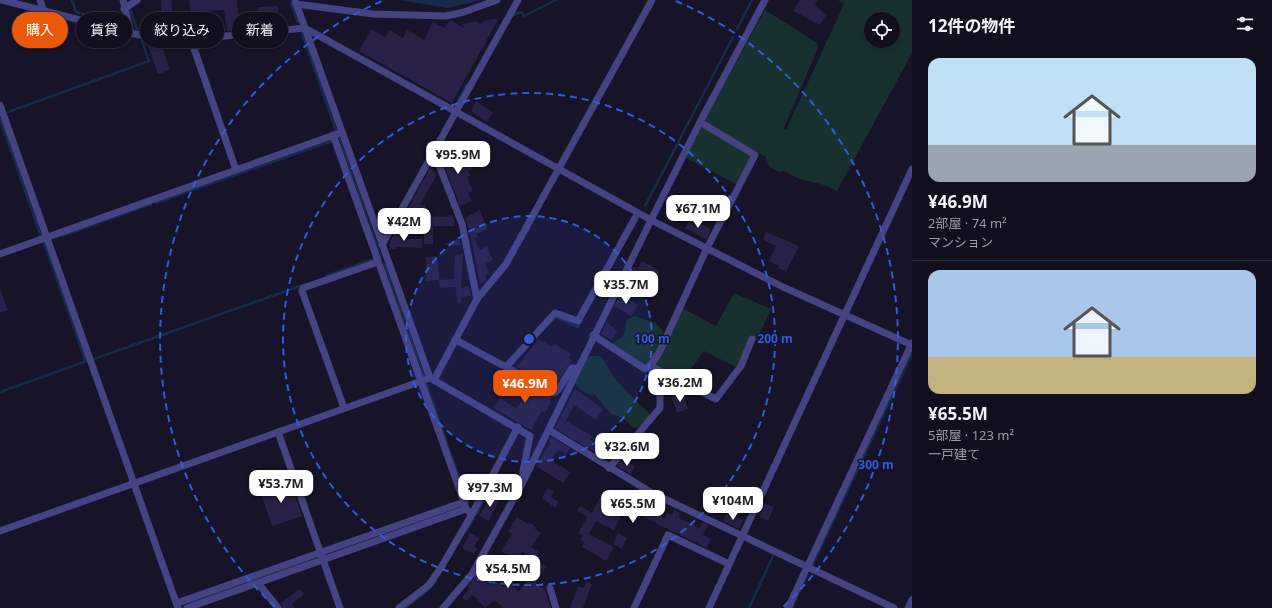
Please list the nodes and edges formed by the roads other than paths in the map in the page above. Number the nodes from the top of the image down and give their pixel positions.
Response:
1 (2, 0) edge
2 (40, 0) edge
3 (123, 0) edge
4 (137, 0) edge
5 (497, 0) edge
6 (518, 0) edge
7 (652, 0) edge
8 (765, 0) edge
9 (296, 2) edge
10 (124, 9) junction
11 (44, 11) junction
12 (125, 12) edge
13 (76, 19) edge
14 (305, 28) junction
15 (224, 36) edge
16 (194, 48) edge
17 (0, 105) edge
18 (456, 110) junction
19 (700, 122) junction
20 (342, 132) junction
21 (333, 136) junction
22 (434, 152) junction
23 (559, 168) junction
24 (912, 169) edge
25 (236, 170) junction
26 (634, 218) dead end
27 (651, 220) junction
28 (47, 237) junction
29 (382, 245) junction
30 (707, 248) junction
31 (0, 254) edge
32 (378, 262) junction
33 (477, 299) junction
34 (845, 315) junction
35 (593, 335) junction
36 (752, 339) dead end
37 (456, 340) junction
38 (912, 344) edge
39 (507, 366) junction
40 (650, 366) junction
41 (577, 368) junction
42 (432, 379) junction
43 (420, 381) junction
44 (344, 408) junction
45 (518, 427) junction
46 (549, 430) junction
47 (278, 432) junction
48 (609, 468) junction
49 (523, 482) junction
50 (134, 484) junction
51 (465, 505) junction
52 (472, 514) junction
53 (0, 531) edge
54 (742, 537) junction
55 (322, 556) junction
56 (729, 564) junction
57 (807, 568) junction
58 (258, 583) junction
59 (550, 588) dead end
60 (912, 600) edge
61 (178, 606) edge
62 (186, 608) edge
63 (278, 608) edge
64 (340, 608) edge
65 (399, 608) edge
66 (444, 608) edge
67 (556, 608) edge
68 (634, 608) edge
69 (709, 608) edge
70 (788, 608) edge
71 (894, 608) edge
72 (908, 608) edge

1 - 11 street
2 - 11 street
3 - 10 street
4 - 10 street
5 - 9 street
6 - 18 street
7 - 23 street
8 - 19 street
9 - 14 street
10 - 12 street
11 - 13 street
14 - 15 street
14 - 18 street
14 - 20 street
16 - 25 street
17 - 28 street
18 - 22 street
18 - 23 street
19 - 27 street
19 - 30 street
20 - 21 street
20 - 29 street
21 - 25 street
21 - 32 street
22 - 29 street
22 - 33 street
23 - 27 street
23 - 33 street
24 - 34 street
25 - 28 street
26 - 39 street
27 - 30 street
27 - 35 street
28 - 31 street
28 - 50 street
29 - 42 street
30 - 34 street
30 - 40 street
32 - 43 street
32 - 44 street
33 - 37 street
34 - 38 street
34 - 54 street
35 - 40 street
35 - 41 street
36 - 40 street
37 - 39 street
37 - 42 street
38 - 57 street
39 - 41 street
40 - 48 street
41 - 46 street
42 - 43 street
42 - 45 street
43 - 44 street
43 - 51 street
44 - 47 street
45 - 49 street
45 - 52 street
46 - 48 street
46 - 49 street
47 - 50 street
47 - 55 street
48 - 54 street
49 - 66 street
50 - 53 street
50 - 61 street
51 - 52 street
51 - 55 street
52 - 65 street
54 - 56 street
54 - 57 street
55 - 58 street
55 - 61 street
55 - 64 street
56 - 68 street
56 - 69 street
57 - 70 street
57 - 71 street
58 - 62 street
58 - 63 street
59 - 67 street
60 - 72 street

